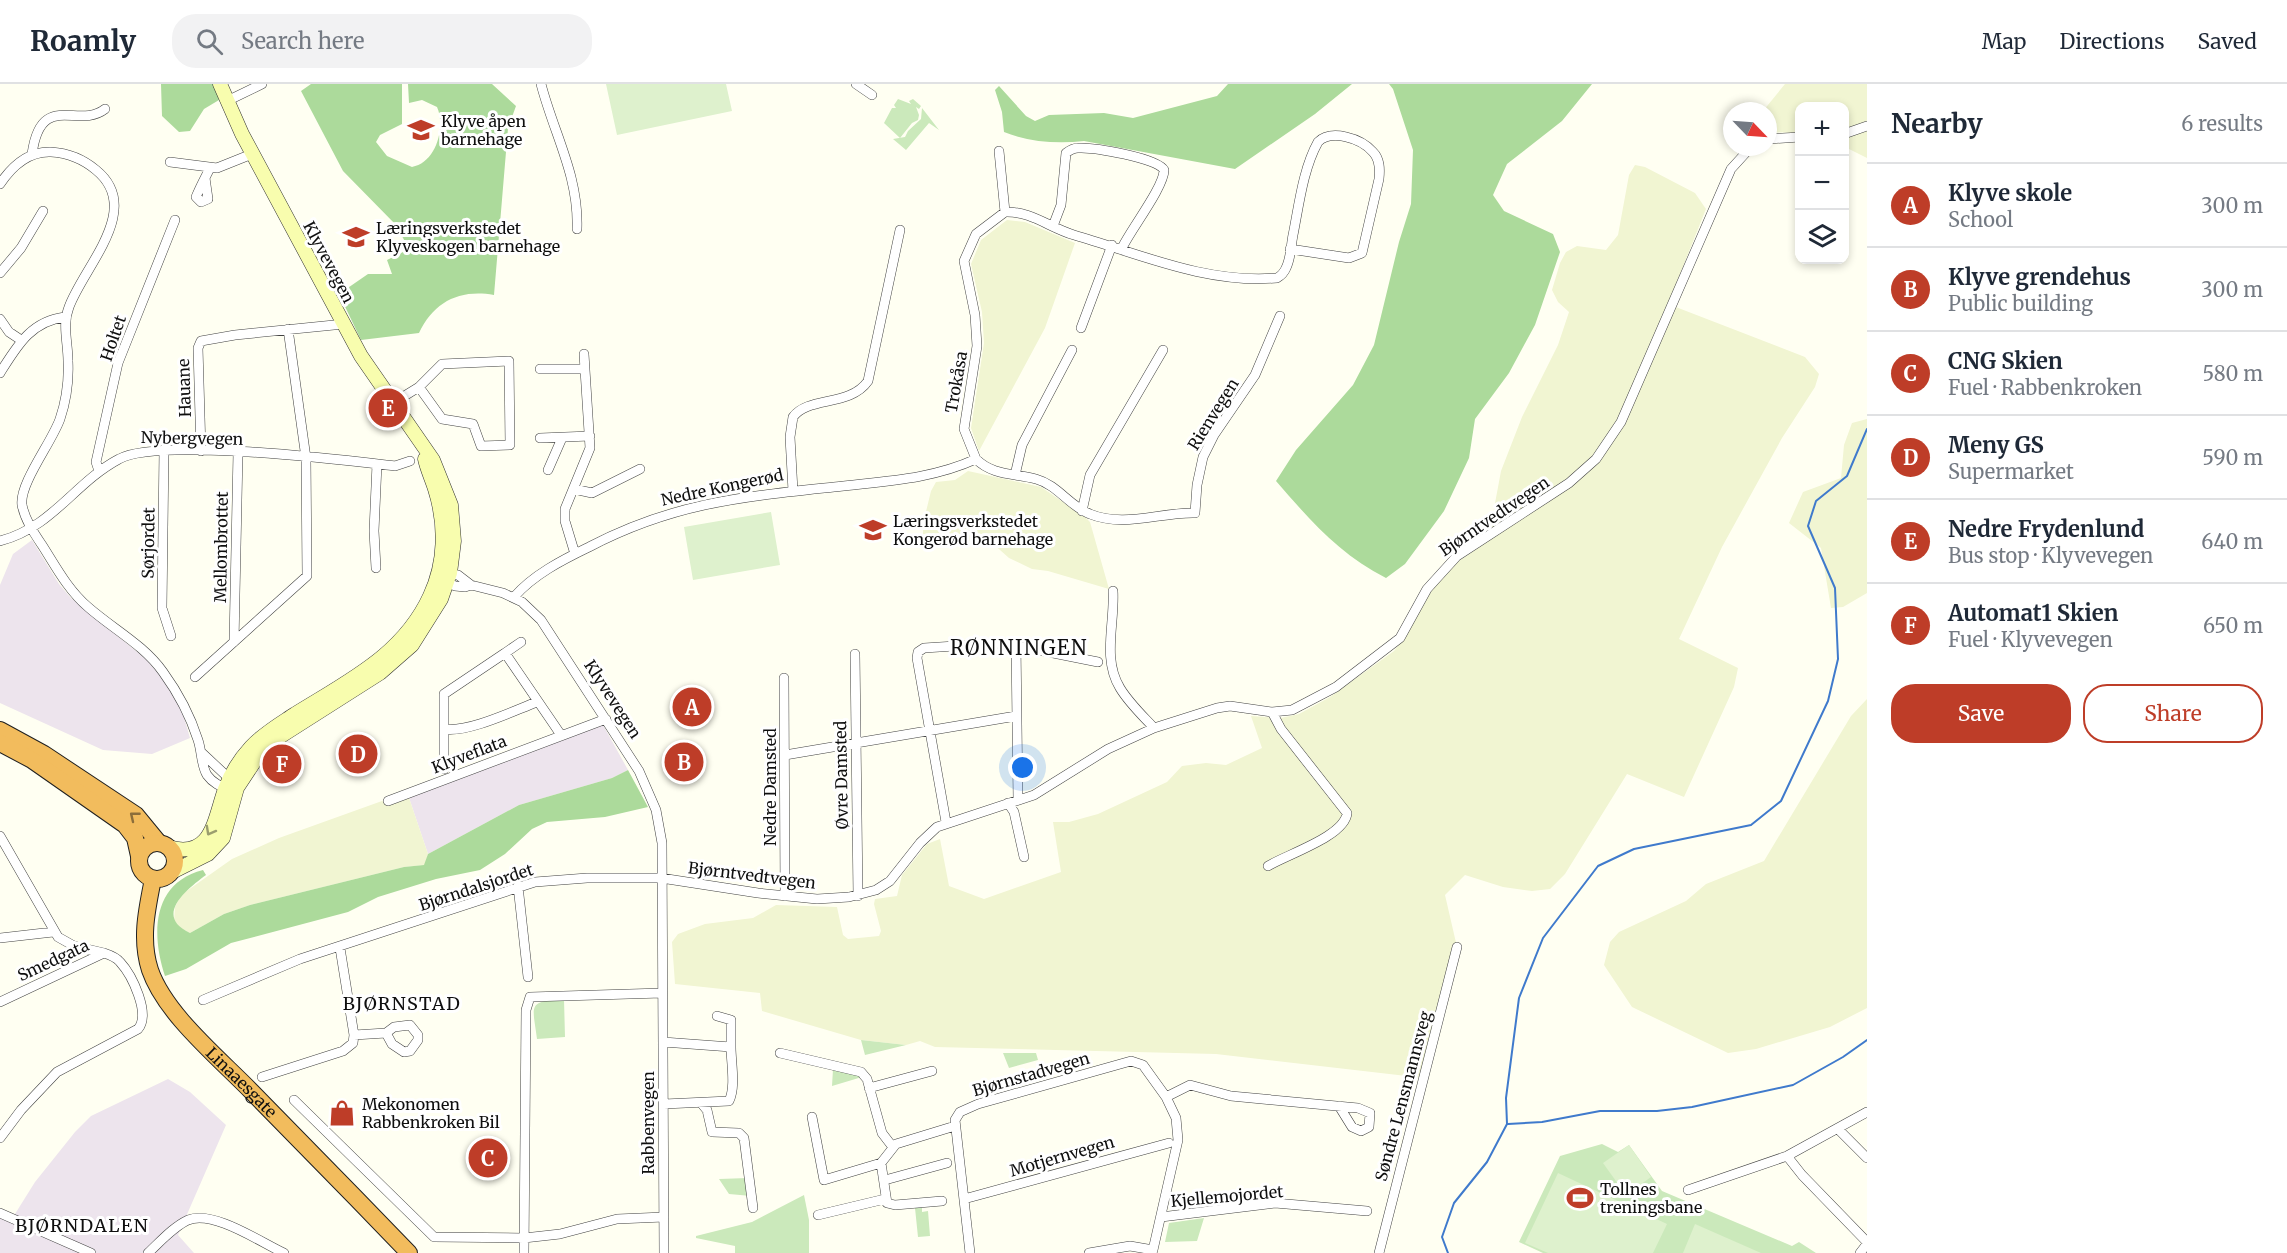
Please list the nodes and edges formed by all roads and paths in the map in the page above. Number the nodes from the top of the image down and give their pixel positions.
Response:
1 (220, 84) edge
2 (262, 84) edge
3 (541, 84) edge
4 (856, 84) edge
5 (872, 95) dead end
6 (227, 101) junction
7 (105, 110) dead end
8 (1867, 126) edge
9 (1849, 133) edge
10 (1795, 137) edge
11 (1777, 139) edge
12 (999, 151) dead end
13 (32, 154) junction
14 (252, 154) junction
15 (1743, 156) edge
16 (170, 162) dead end
17 (210, 168) junction
18 (205, 178) dead end
19 (0, 184) edge
20 (43, 211) dead end
21 (1005, 212) junction
22 (176, 220) dead end
23 (1053, 226) junction
24 (577, 229) dead end
25 (900, 230) dead end
26 (1117, 246) junction
27 (1290, 249) junction
28 (0, 273) edge
29 (1280, 316) dead end
30 (65, 317) junction
31 (0, 319) edge
32 (344, 324) junction
33 (1081, 328) dead end
34 (288, 329) junction
35 (21, 340) junction
36 (1072, 350) dead end
37 (1163, 350) dead end
38 (585, 354) dead end
39 (540, 369) dead end
40 (585, 369) junction
41 (0, 373) edge
42 (419, 387) junction
43 (393, 403) junction
44 (590, 436) junction
45 (540, 438) dead end
46 (562, 438) junction
47 (164, 450) junction
48 (201, 451) junction
49 (238, 453) junction
50 (306, 458) junction
51 (976, 459) junction
52 (411, 461) dead end
53 (377, 464) junction
54 (640, 469) dead end
55 (548, 470) dead end
56 (99, 471) junction
57 (1015, 475) junction
58 (574, 489) junction
59 (793, 491) junction
60 (1082, 511) junction
61 (32, 529) junction
62 (0, 541) edge
63 (575, 554) junction
64 (376, 568) dead end
65 (445, 577) junction
66 (1113, 591) dead end
67 (514, 597) junction
68 (171, 636) dead end
69 (234, 642) junction
70 (521, 642) dead end
71 (1016, 644) junction
72 (505, 653) junction
73 (855, 654) dead end
74 (1098, 662) dead end
75 (195, 677) dead end
76 (784, 678) dead end
77 (537, 702) junction
78 (1272, 712) junction
79 (1016, 716) junction
80 (606, 719) junction
81 (1154, 728) junction
82 (444, 729) junction
83 (0, 730) edge
84 (930, 730) junction
85 (561, 735) junction
86 (0, 743) edge
87 (856, 744) junction
88 (785, 755) junction
89 (444, 770) dead end
90 (231, 785) junction
91 (1018, 800) junction
92 (388, 801) dead end
93 (1008, 803) junction
94 (946, 822) junction
95 (0, 836) edge
96 (164, 845) junction
97 (139, 856) junction
98 (1024, 857) dead end
99 (1268, 866) dead end
100 (170, 873) junction
101 (661, 878) junction
102 (153, 879) junction
103 (518, 886) junction
104 (785, 896) junction
105 (858, 896) junction
106 (53, 932) junction
107 (0, 938) edge
108 (1457, 946) dead end
109 (340, 948) junction
110 (104, 953) junction
111 (528, 977) dead end
112 (662, 993) junction
113 (203, 1000) dead end
114 (0, 1002) edge
115 (717, 1016) dead end
116 (386, 1033) dead end
117 (354, 1035) junction
118 (663, 1042) junction
119 (731, 1047) junction
120 (780, 1053) dead end
121 (932, 1071) dead end
122 (262, 1077) dead end
123 (869, 1088) junction
124 (1166, 1096) junction
125 (294, 1100) dead end
126 (663, 1104) junction
127 (702, 1104) junction
128 (1339, 1106) dead end
129 (1867, 1112) edge
130 (812, 1117) dead end
131 (955, 1126) junction
132 (1838, 1129) junction
133 (0, 1138) edge
134 (1169, 1143) dead end
135 (892, 1146) junction
136 (1787, 1156) junction
137 (1867, 1158) edge
138 (881, 1163) junction
139 (947, 1163) dead end
140 (885, 1180) junction
141 (1688, 1190) dead end
142 (885, 1199) junction
143 (964, 1199) junction
144 (942, 1202) dead end
145 (753, 1208) dead end
146 (1367, 1211) dead end
147 (0, 1213) edge
148 (818, 1215) dead end
149 (664, 1216) junction
150 (1161, 1217) junction
151 (524, 1238) junction
152 (1867, 1243) edge
153 (1153, 1251) edge
154 (91, 1253) edge
155 (148, 1253) edge
156 (284, 1253) edge
157 (409, 1253) edge
158 (524, 1253) edge
159 (664, 1253) edge
160 (970, 1253) edge
161 (1089, 1253) edge
162 (1379, 1253) edge
163 (1860, 1253) edge

1 - 6 main road, Klyvevegen
2 - 6 street
3 - 24 street
4 - 5 street
6 - 14 main road, Klyvevegen
7 - 13 street
8 - 9 street
10 - 11 street
12 - 21 street
13 - 19 street
13 - 30 street
14 - 17 street
14 - 32 main road, Klyvevegen
15 - 78 street, Bjørntvedtvegen
16 - 17 street
17 - 18 street
20 - 28 street
21 - 23 street
21 - 51 street, Trokåsa
22 - 56 street, Holtet
23 - 26 street
23 - 26 street
25 - 59 street, Nedre Kongerød
26 - 27 street
26 - 33 street
27 - 27 street
29 - 60 street, Rienvegen
30 - 35 street
30 - 61 street
31 - 35 street
32 - 34 street, Hauane
32 - 43 main road, Klyvevegen
34 - 48 street, Hauane
34 - 50 street
35 - 41 street
36 - 57 street
37 - 60 street
38 - 40 street
39 - 40 street
40 - 44 street
42 - 42 street
42 - 43 street
43 - 65 main road, Klyvevegen
44 - 46 street
44 - 58 street
45 - 46 street
46 - 55 street
47 - 48 street, Nybergvegen
47 - 56 street, Nybergvegen
47 - 68 street, Sørjordet
48 - 49 street, Nybergvegen
49 - 50 street, Nybergvegen
49 - 69 street, Mellombrottet
50 - 53 street, Nybergvegen
50 - 69 street
51 - 57 street, Rienvegen
51 - 59 street
52 - 53 street, Nybergvegen
53 - 64 street
54 - 58 street
56 - 61 street, Nybergvegen
57 - 60 street, Rienvegen
58 - 63 street
59 - 63 street, Nedre Kongerød
61 - 62 street, Nybergvegen
61 - 90 street
63 - 67 street, Nedre Kongerød
65 - 67 street, Klyvevegen
65 - 90 main road, Klyvevegen
66 - 81 street
67 - 80 street, Klyvevegen
69 - 75 street
70 - 72 street
71 - 74 street
71 - 79 street
71 - 84 street
72 - 77 street
72 - 82 street, Klyveflata
73 - 87 street, Øvre Damsted
76 - 88 street, Nedre Damsted
77 - 82 street, Klyveflata
77 - 85 street
78 - 81 street, Bjørntvedtvegen
78 - 99 street
79 - 84 street
79 - 91 street
80 - 85 street, Klyveflata
80 - 101 street, Klyvevegen
81 - 91 street, Bjørntvedtvegen
82 - 89 street, Klyveflata
96 -> 83 highway
84 - 87 street
84 - 94 street
85 - 92 street, Klyveflata
86 - 97 highway
87 - 88 street
87 - 105 street, Øvre Damsted
88 - 104 street, Nedre Damsted
90 -> 96 main road, Klyvevegen
90 - 100 main road, Klyvevegen
91 - 93 street, Bjørntvedtvegen
93 - 94 street, Bjørntvedtvegen
93 - 98 street
94 - 105 street, Bjørntvedtvegen
95 - 106 street
96 - 97 highway
96 - 100 highway
97 - 102 highway
100 - 102 highway
101 - 103 street, Bjørndalsjordet
101 - 104 street, Bjørntvedtvegen
101 - 112 street, Rabbenvegen
102 - 157 highway, Linaaesgate
103 - 109 street, Bjørndalsjordet
103 - 111 street
104 - 105 street, Bjørntvedtvegen
106 - 107 street
106 - 110 street
108 - 162 street, Søndre Lensmannsveg
109 - 113 street, Bjørndalsjordet
109 - 117 street
110 - 114 street, Smedgata
110 - 133 street, Smedgata
112 - 118 street, Rabbenvegen
112 - 151 street
115 - 119 street
116 - 117 street
117 - 122 street
118 - 119 street
118 - 126 street, Rabbenvegen
119 - 127 street
120 - 123 street
121 - 123 street
123 - 135 street
124 - 128 street
124 - 131 street, Bjørnstadvegen
124 - 150 street, Kjellemojordet
125 - 151 street
126 - 127 street
126 - 149 street, Rabbenvegen
127 - 145 street
129 - 132 street
130 - 138 street
131 - 135 street
131 - 143 street
132 - 136 street
132 - 137 street
134 - 143 street, Motjernvegen
135 - 138 street
136 - 141 street
136 - 152 street
138 - 140 street
139 - 140 street
140 - 142 street
142 - 144 street
142 - 148 street
143 - 160 street
146 - 150 street, Kjellemojordet
147 - 154 street
149 - 151 street
149 - 159 street, Rabbenvegen
150 - 153 street, Kjellemojordet
151 - 158 street
152 - 163 street
153 - 161 street
155 - 156 street

